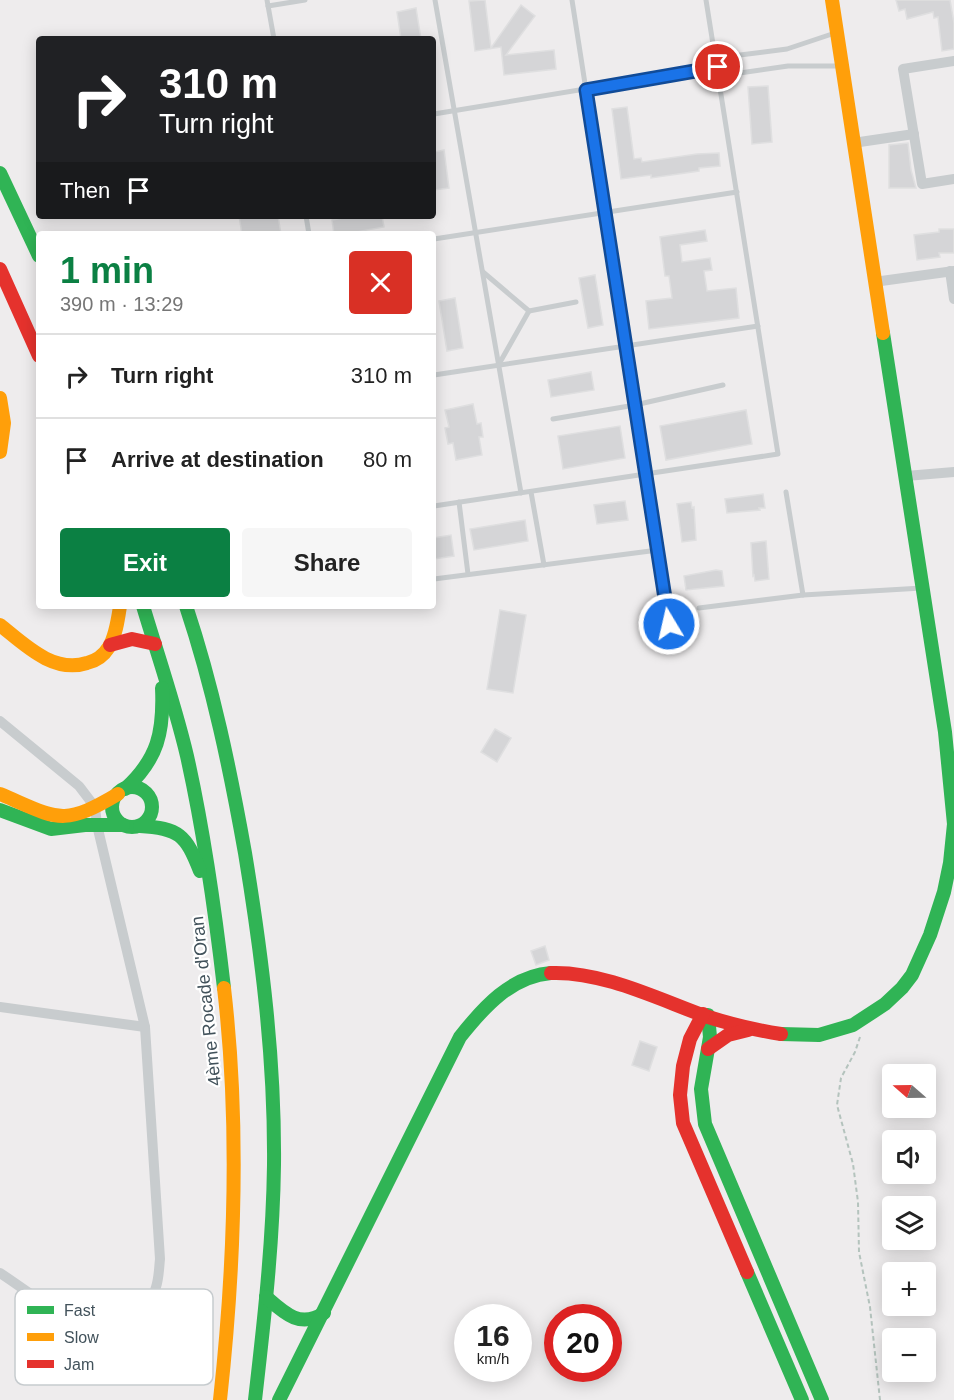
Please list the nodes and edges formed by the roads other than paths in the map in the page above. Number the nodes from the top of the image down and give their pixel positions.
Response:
1 (305, 0) edge
2 (435, 0) edge
3 (572, 0) edge
4 (706, 0) edge
5 (832, 0) edge
6 (268, 3) edge
7 (837, 32) junction
8 (274, 36) edge
9 (716, 58) junction
10 (954, 61) edge
11 (841, 66) junction
12 (718, 67) junction
13 (719, 76) junction
14 (586, 90) junction
15 (455, 111) junction
16 (436, 114) edge
17 (914, 134) junction
18 (853, 143) junction
19 (0, 173) edge
20 (954, 179) edge
21 (737, 192) junction
22 (605, 212) junction
23 (476, 233) junction
24 (436, 239) edge
25 (36, 250) edge
26 (0, 269) edge
27 (952, 271) edge
28 (483, 272) junction
29 (874, 282) junction
30 (954, 299) edge
31 (576, 302) dead end
32 (529, 311) junction
33 (758, 326) junction
34 (626, 345) junction
35 (36, 349) edge
36 (499, 365) junction
37 (436, 375) edge
38 (723, 385) dead end
39 (0, 398) edge
40 (636, 405) junction
41 (553, 419) dead end
42 (0, 452) edge
43 (954, 472) edge
44 (646, 474) junction
45 (906, 476) junction
46 (531, 492) junction
47 (786, 492) dead end
48 (521, 493) junction
49 (459, 502) junction
50 (436, 506) edge
51 (658, 550) junction
52 (543, 565) junction
53 (468, 574) junction
54 (436, 579) edge
55 (923, 588) junction
56 (803, 595) junction
57 (699, 608) dead end
58 (119, 609) edge
59 (143, 609) edge
60 (187, 609) edge
61 (669, 624) dead end
62 (0, 625) edge
63 (110, 645) junction
64 (157, 648) junction
65 (0, 721) edge
66 (122, 791) junction
67 (0, 794) edge
68 (95, 807) junction
69 (0, 810) edge
70 (97, 825) junction
71 (123, 825) junction
72 (140, 826) junction
73 (216, 916) junction
74 (670, 1002) junction
75 (0, 1007) edge
76 (705, 1014) junction
77 (145, 1027) junction
78 (752, 1029) junction
79 (691, 1037) junction
80 (708, 1049) junction
81 (0, 1273) edge
82 (25, 1289) edge
83 (155, 1289) edge
84 (267, 1298) junction
85 (324, 1313) junction
86 (220, 1400) edge
87 (255, 1400) edge
88 (279, 1400) edge
89 (802, 1400) edge
90 (822, 1400) edge

1 - 6 lane
2 - 15 lane
3 - 14 lane
4 - 9 lane
5 - 7 main road
6 - 8 lane
7 - 9 lane
7 - 11 main road
9 - 12 lane
10 - 17 street
11 - 13 lane
11 - 18 main road
12 - 13 lane
12 - 14 lane
13 - 21 lane
14 - 15 lane
14 - 22 lane
15 - 16 lane
15 - 23 lane
17 - 18 street
17 - 20 street
18 - 29 main road
19 - 25 main road
21 - 22 lane
21 - 33 lane
22 - 23 lane
22 - 34 lane
23 - 24 lane
23 - 28 lane
26 - 35 main road
27 - 29 street
27 - 30 street
28 - 32 lane
28 - 36 lane
29 - 45 main road
31 - 32 lane
32 - 36 lane
33 - 34 lane
33 - 44 lane
34 - 36 lane
34 - 40 lane
36 - 37 lane
36 - 48 lane
38 - 40 lane
39 - 42 main road
40 - 41 lane
40 - 44 lane
43 - 45 street
44 - 46 lane
44 - 51 lane
45 - 55 main road
46 - 48 lane
46 - 52 lane
47 - 56 lane
48 - 49 lane
49 - 50 lane
49 - 53 lane
51 - 52 lane
51 - 61 lane
52 - 53 lane
53 - 54 lane
55 - 56 lane
55 - 78 main road
56 - 57 lane
58 - 63 main road
59 - 64 main road, 4ème Rocade d'Oran
60 - 84 main road
62 - 63 main road
63 - 64 main road
64 - 66 main road
64 - 73 main road, 4ème Rocade d'Oran
65 - 68 street
66 - 68 main road
66 - 71 main road
66 - 72 main road
67 - 68 main road
68 - 70 street
69 - 70 main road
70 - 71 main road
70 - 77 street
71 - 72 main road
72 - 73 main road
73 - 86 main road, 4ème Rocade d'Oran
74 - 76 main road
74 - 79 main road
74 - 85 main road
75 - 77 street
76 - 78 main road
76 - 79 main road
76 - 80 main road
77 - 83 street
78 - 80 main road
79 - 89 main road
80 - 90 main road
81 - 82 street
84 - 85 main road
84 - 87 main road
85 - 88 main road

